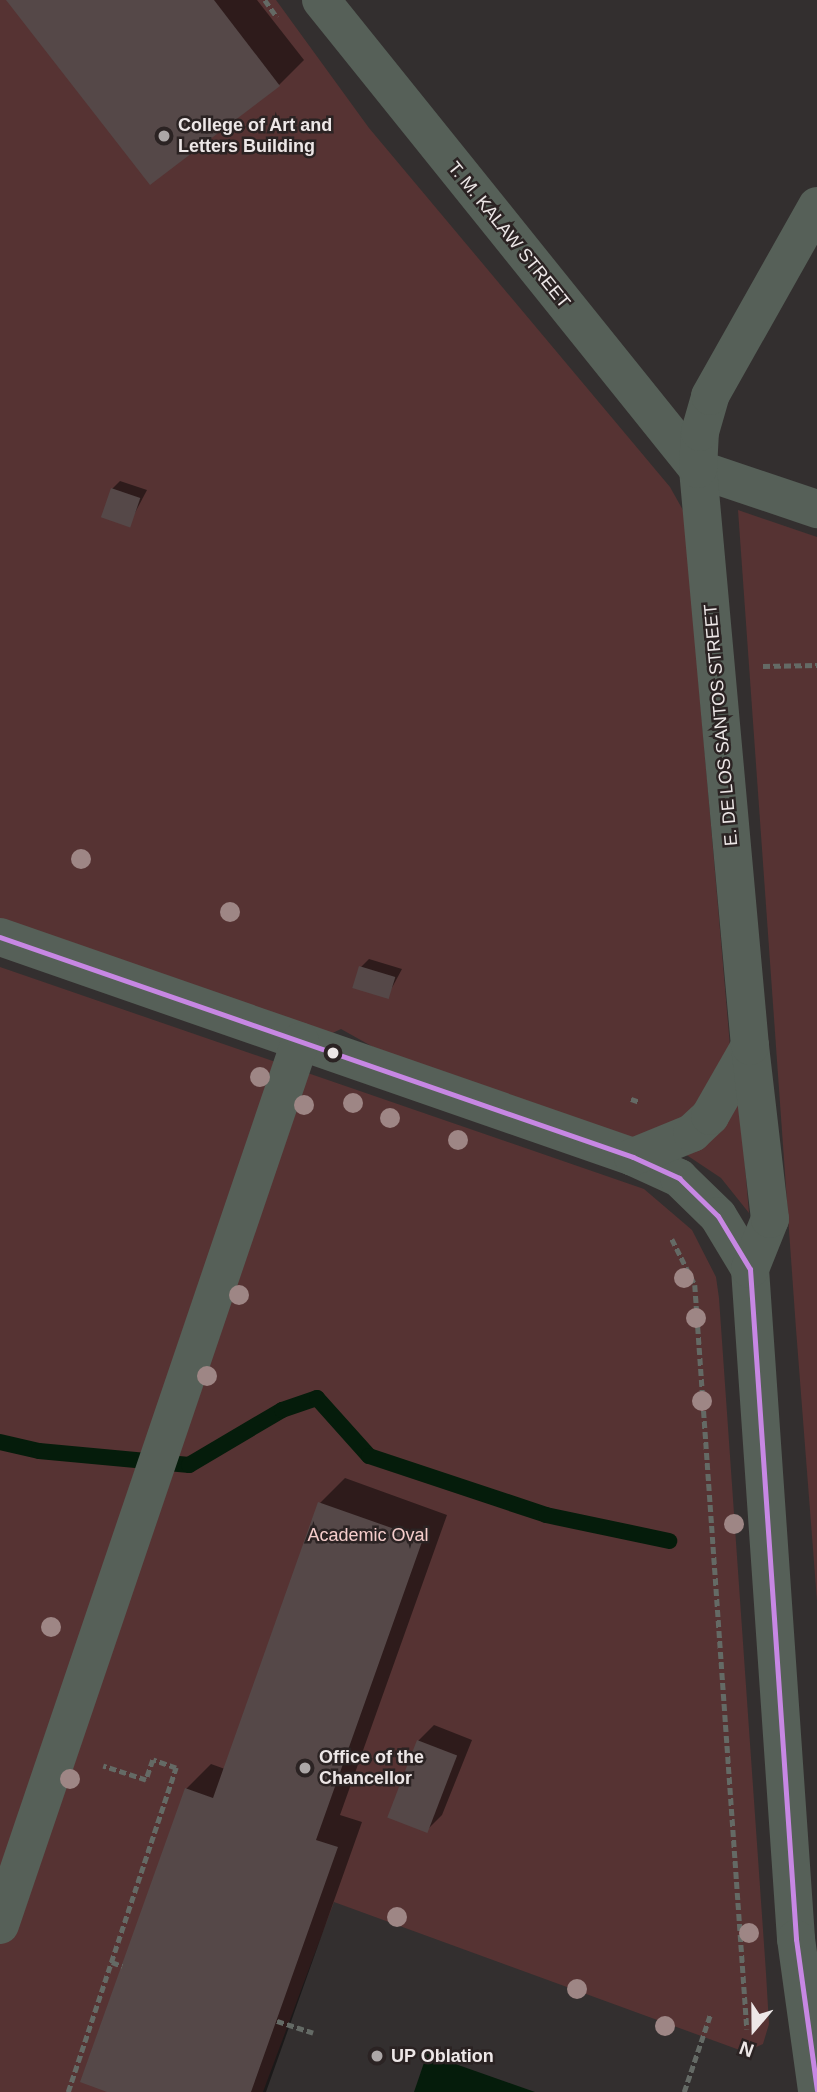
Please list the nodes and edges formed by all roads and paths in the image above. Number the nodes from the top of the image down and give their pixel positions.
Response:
1 (265, 0) edge
2 (321, 0) edge
3 (286, 29) dead end
4 (817, 206) edge
5 (698, 469) junction
6 (817, 509) edge
7 (817, 665) edge
8 (716, 667) junction
9 (0, 937) edge
10 (300, 1042) junction
11 (750, 1046) junction
12 (631, 1099) dead end
13 (649, 1101) dead end
14 (633, 1157) junction
15 (666, 1233) dead end
16 (750, 1269) junction
17 (146, 1780) dead end
18 (0, 1925) edge
19 (112, 1962) junction
20 (122, 1966) dead end
21 (710, 2015) dead end
22 (277, 2021) dead end
23 (747, 2029) dead end
24 (313, 2033) dead end
25 (817, 2090) edge
26 (68, 2092) edge
27 (684, 2092) edge

1 - 3 path
2 - 5 street, T. M. KALAW STREET
4 - 5 street, E. DE LOS SANTOS STREET
5 - 6 street
5 - 8 street, E. DE LOS SANTOS STREET
7 - 8 path
8 - 11 street, E. DE LOS SANTOS STREET
9 - 10 street
10 - 14 street
10 - 18 street
11 - 14 street
11 - 16 street, E. DE LOS SANTOS STREET
12 - 13 path
14 - 16 street
15 - 23 path
16 - 25 street
17 - 19 path
19 - 20 path
19 - 26 path
21 - 27 path
22 - 24 path

